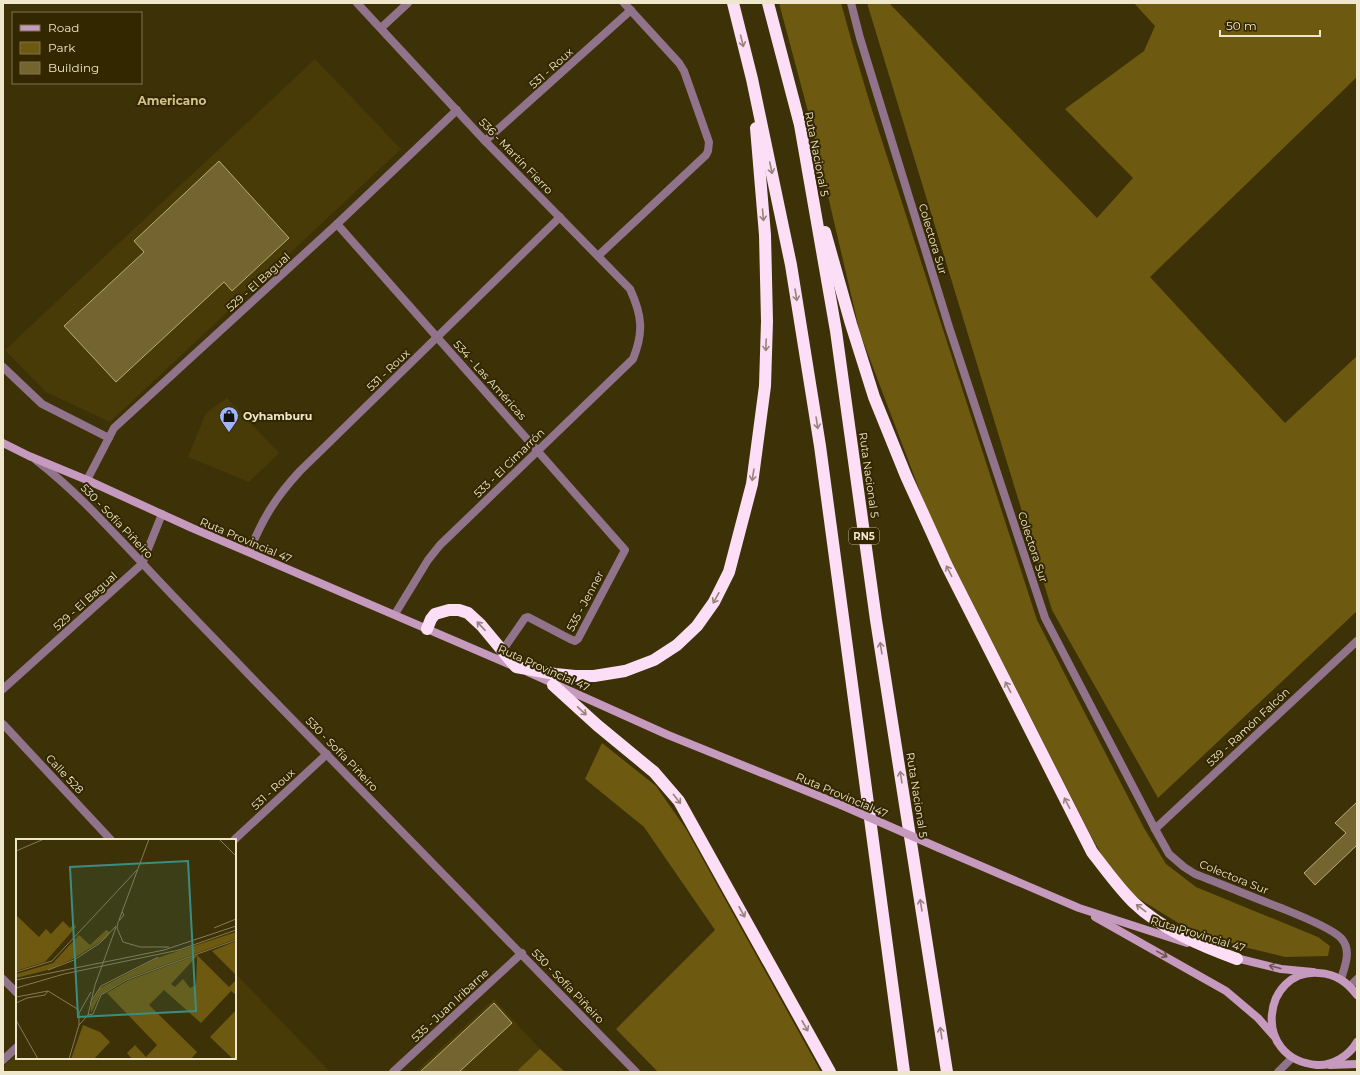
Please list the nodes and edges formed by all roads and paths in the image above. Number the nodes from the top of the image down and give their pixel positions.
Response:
1 (357, 3) edge
2 (408, 3) edge
3 (624, 3) edge
4 (733, 3) edge
5 (768, 3) edge
6 (851, 3) edge
7 (631, 10) junction
8 (381, 28) junction
9 (752, 79) junction
10 (456, 110) junction
11 (800, 125) junction
12 (485, 141) junction
13 (560, 217) junction
14 (337, 224) junction
15 (598, 256) junction
16 (640, 332) joint
17 (438, 338) junction
18 (3, 367) edge
19 (109, 438) junction
20 (3, 443) edge
21 (538, 451) junction
22 (29, 456) junction
23 (87, 480) junction
24 (162, 514) junction
25 (625, 550) joint
26 (249, 552) junction
27 (142, 564) junction
28 (395, 614) junction
29 (427, 629) junction
30 (1357, 640) edge
31 (502, 651) junction
32 (516, 667) junction
33 (553, 685) junction
34 (3, 689) edge
35 (3, 724) edge
36 (327, 754) junction
37 (1154, 829) junction
38 (110, 839) edge
39 (235, 839) edge
40 (1079, 908) junction
41 (522, 953) junction
42 (1237, 959) junction
43 (1313, 972) junction
44 (3, 979) edge
45 (1342, 979) junction
46 (1357, 979) edge
47 (1350, 986) junction
48 (16, 993) edge
49 (1357, 995) edge
50 (1275, 1036) junction
51 (1357, 1042) edge
52 (16, 1049) edge
53 (1292, 1058) junction
54 (3, 1060) edge
55 (1357, 1064) edge
56 (1320, 1065) junction
57 (393, 1072) edge
58 (636, 1072) edge
59 (830, 1072) edge
60 (904, 1072) edge
61 (947, 1072) edge
62 (1278, 1072) edge

1 - 8 street, 536 - Martín Fierro
2 - 8 street
3 - 7 street
4 -> 9 highway, RN5
5 - 11 highway, Ruta Nacional 5 / RN5
6 - 37 street, Colectora Sur
7 - 12 street, 531 - Roux
7 - 15 street
8 - 10 street, 536 - Martín Fierro
9 -> 32 highway
9 -> 60 highway, RN5
10 - 12 street, 536 - Martín Fierro
10 - 14 street, 529 - El Bagual
42 -> 11 highway
61 -> 11 highway, Ruta Nacional 5 / RN5
12 - 13 street, 536 - Martín Fierro
13 - 15 street, 536 - Martín Fierro
13 - 17 street, 531 - Roux
14 - 17 street, 534 - Las Américas
14 - 19 street, 529 - El Bagual
15 - 16 street, 536 - Martín Fierro
16 - 21 street, 533 - El Cimarrón
17 - 21 street, 534 - Las Américas
17 - 26 street, 531 - Roux
18 - 19 street
19 - 23 street, 529 - El Bagual
20 - 22 main road, Ruta Provincial 47
21 - 25 street, 534 - Las Américas
21 - 28 street, 533 - El Cimarrón
22 - 23 main road, Ruta Provincial 47
22 - 27 street, 530 - Sofía Piñeiro
23 - 24 main road, Ruta Provincial 47
24 - 26 main road, Ruta Provincial 47
24 - 27 street, 529 - El Bagual
25 - 31 street, 535 - Jenner
26 - 28 main road, Ruta Provincial 47
27 - 34 street, 529 - El Bagual
27 - 36 street, 530 - Sofía Piñeiro
28 - 29 main road, Ruta Provincial 47
31 -> 29 highway
29 - 32 main road, Ruta Provincial 47
30 - 37 street, 539 - Ramón Falcón
31 - 32 highway
32 - 33 main road, Ruta Provincial 47
33 - 40 main road, Ruta Provincial 47, bridge
33 -> 59 highway
35 - 38 street, Calle 528
36 - 39 street, 531 - Roux
36 - 41 street, 530 - Sofía Piñeiro
37 - 45 street, Colectora Sur
40 - 42 main road, Ruta Provincial 47
40 -> 50 main road, Ruta Provincial 47
41 - 57 street, 535 - Juan Iribarne
41 - 58 street, 530 - Sofía Piñeiro
43 -> 42 main road, Ruta Provincial 47
43 - 45 main road, Ruta Provincial 47
43 - 50 main road
44 - 48 street
45 - 47 main road
46 - 47 street
47 - 49 main road
50 - 53 main road
51 - 56 main road
52 - 54 street
53 - 56 main road
53 - 62 street
55 - 56 main road

